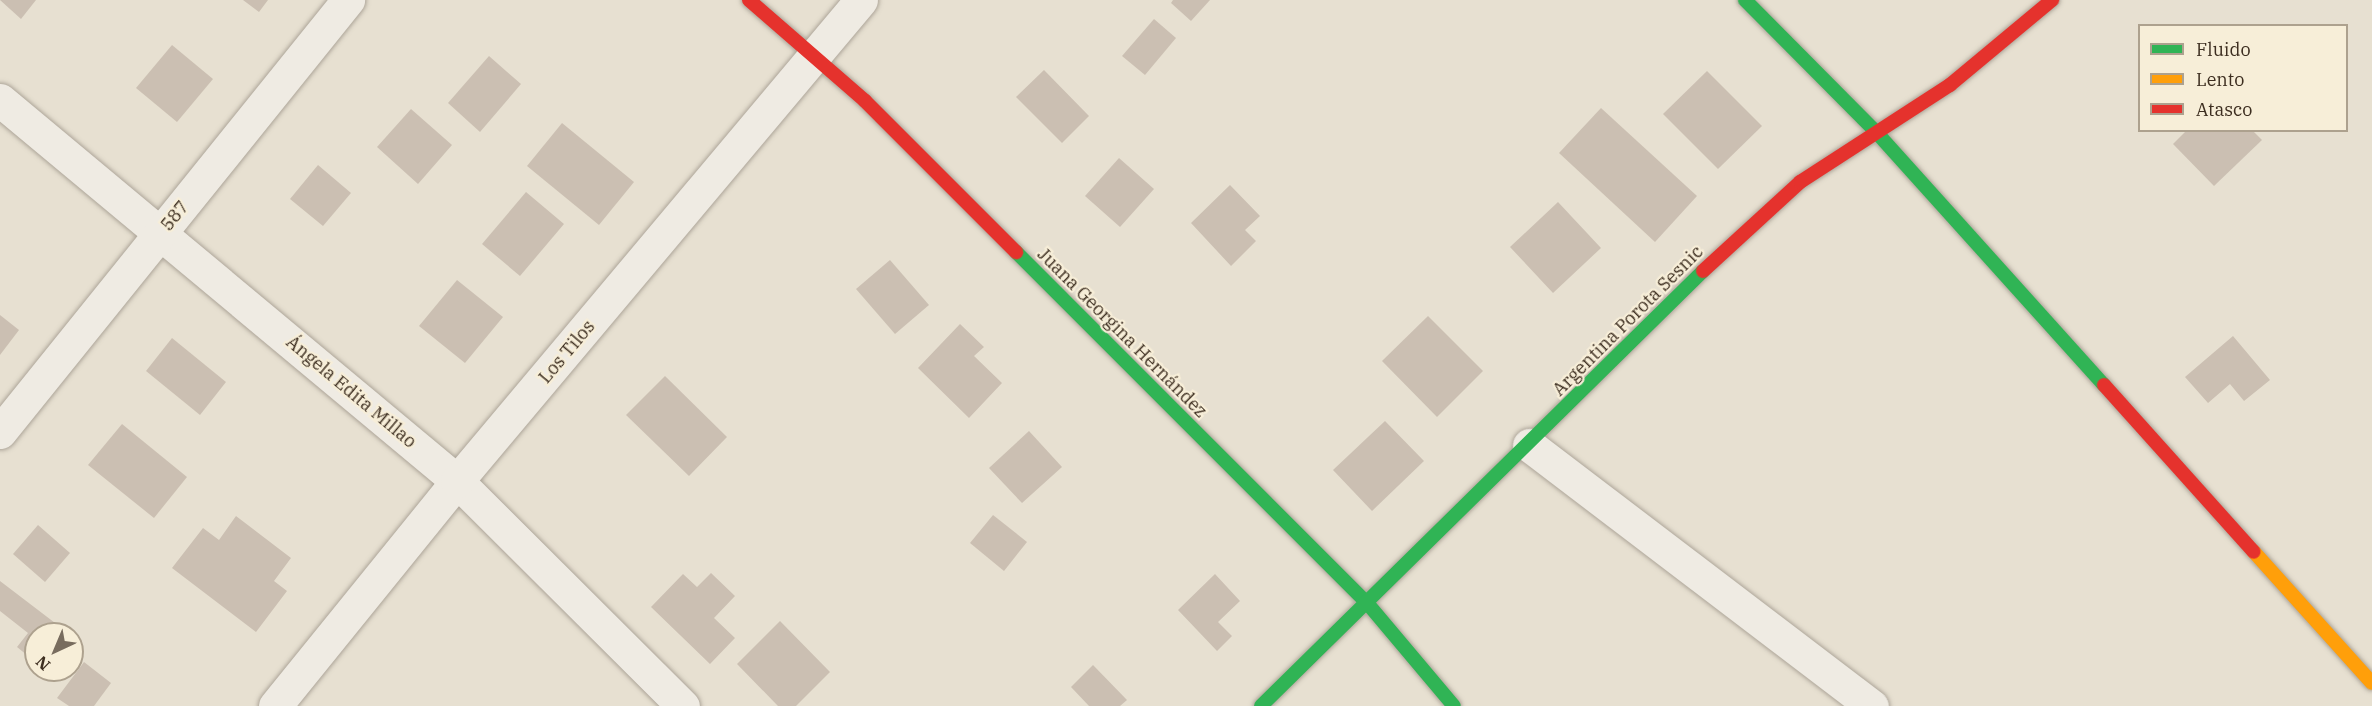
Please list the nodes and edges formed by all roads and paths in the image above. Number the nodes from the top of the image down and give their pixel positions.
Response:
1 (348, 0) edge
2 (749, 0) edge
3 (861, 0) edge
4 (1745, 0) edge
5 (2052, 0) edge
6 (817, 57) junction
7 (0, 99) edge
8 (1877, 134) junction
9 (161, 233) junction
10 (0, 432) edge
11 (1529, 445) junction
12 (457, 481) junction
13 (1368, 604) junction
14 (2372, 683) edge
15 (275, 706) edge
16 (683, 706) edge
17 (1261, 706) edge
18 (1454, 706) edge
19 (1872, 706) edge

1 - 9 street, 587
2 - 6 street, Juana Georgina Hernández
3 - 6 street, Los Tilos
4 - 8 street
5 - 8 street, Argentina Porota Sesnic
6 - 12 street, Los Tilos
6 - 13 street, Juana Georgina Hernández
7 - 9 street, Ángela Edita Millao
8 - 11 street, Argentina Porota Sesnic
8 - 14 street
9 - 10 street, 587
9 - 12 street, Ángela Edita Millao
11 - 13 street, Argentina Porota Sesnic
11 - 19 street
12 - 15 street, Los Tilos
12 - 16 street, Ángela Edita Millao
13 - 17 street, Argentina Porota Sesnic
13 - 18 street, Juana Georgina Hernández

